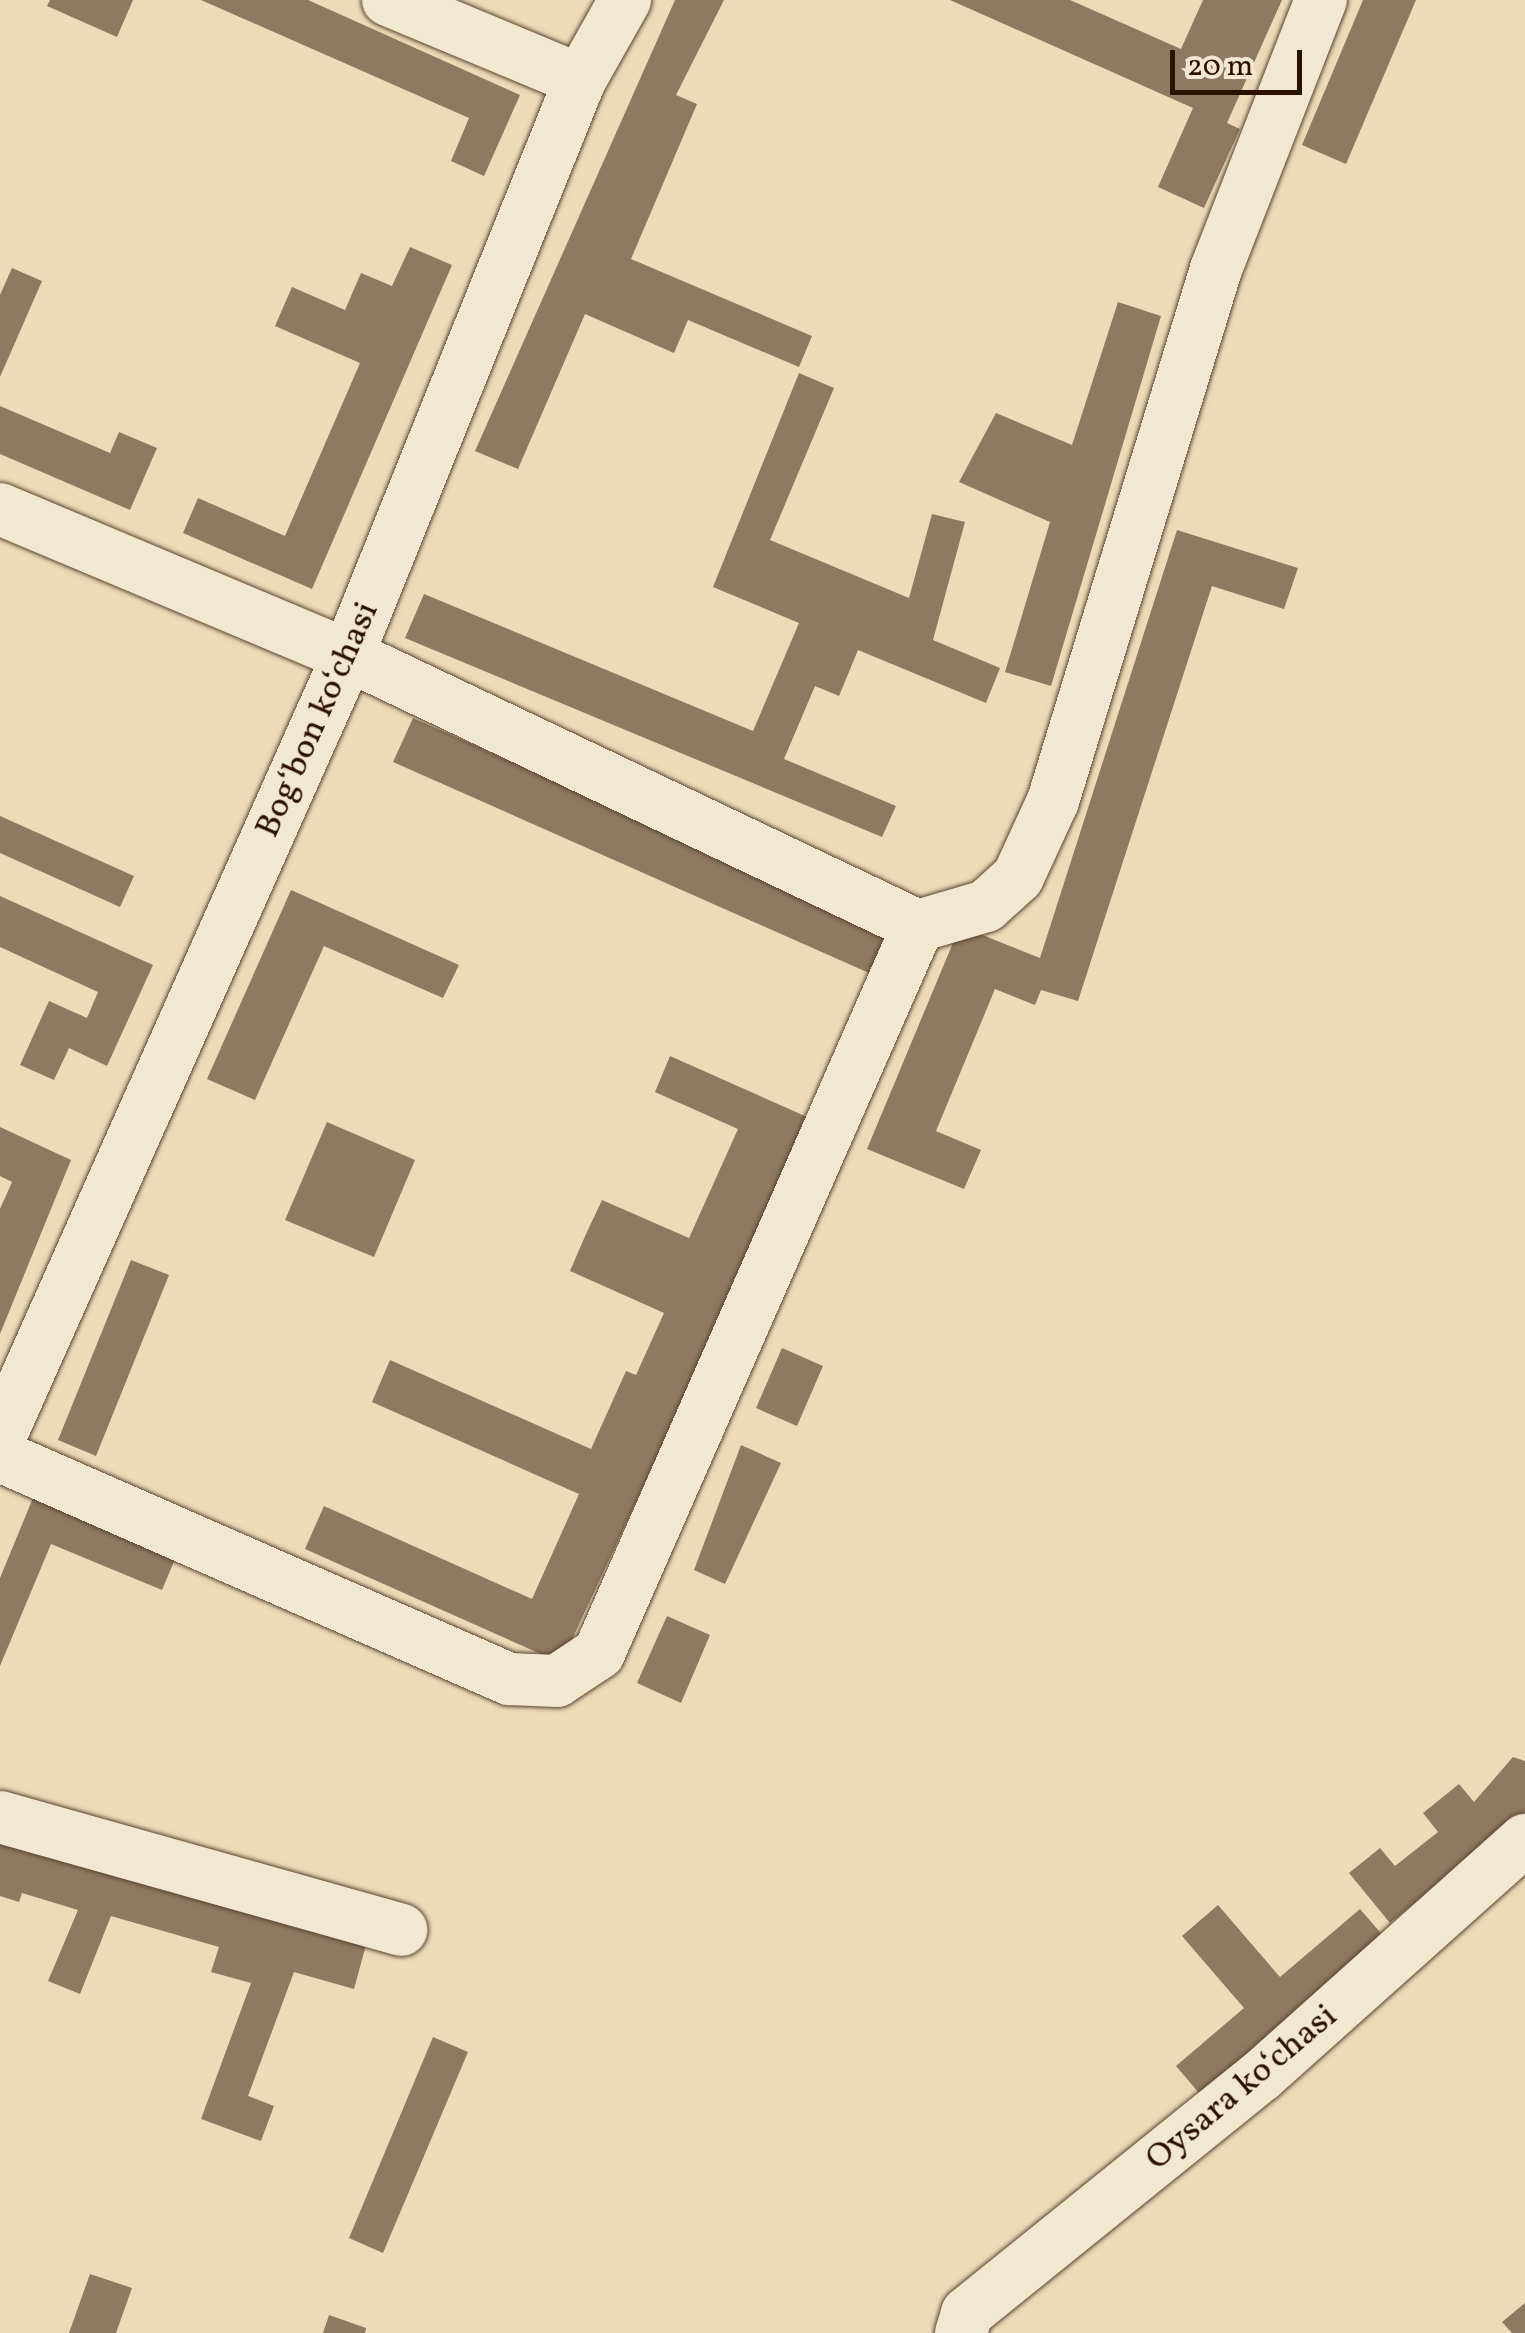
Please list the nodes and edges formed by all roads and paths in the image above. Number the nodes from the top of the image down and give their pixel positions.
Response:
1 (388, 0) edge
2 (626, 0) edge
3 (1321, 0) edge
4 (580, 80) junction
5 (0, 509) edge
6 (348, 655) junction
7 (918, 926) junction
8 (0, 1436) edge
9 (0, 1456) edge
10 (0, 1817) edge
11 (1525, 1840) edge
12 (401, 1930) dead end
13 (961, 2333) edge

1 - 4 street
2 - 4 street, Bogʻbon koʻchasi
3 - 7 street
4 - 6 street, Bogʻbon koʻchasi
5 - 6 street
6 - 7 street
6 - 8 street, Bogʻbon koʻchasi
7 - 9 street
10 - 12 street
11 - 13 street, Oysara koʻchasi

